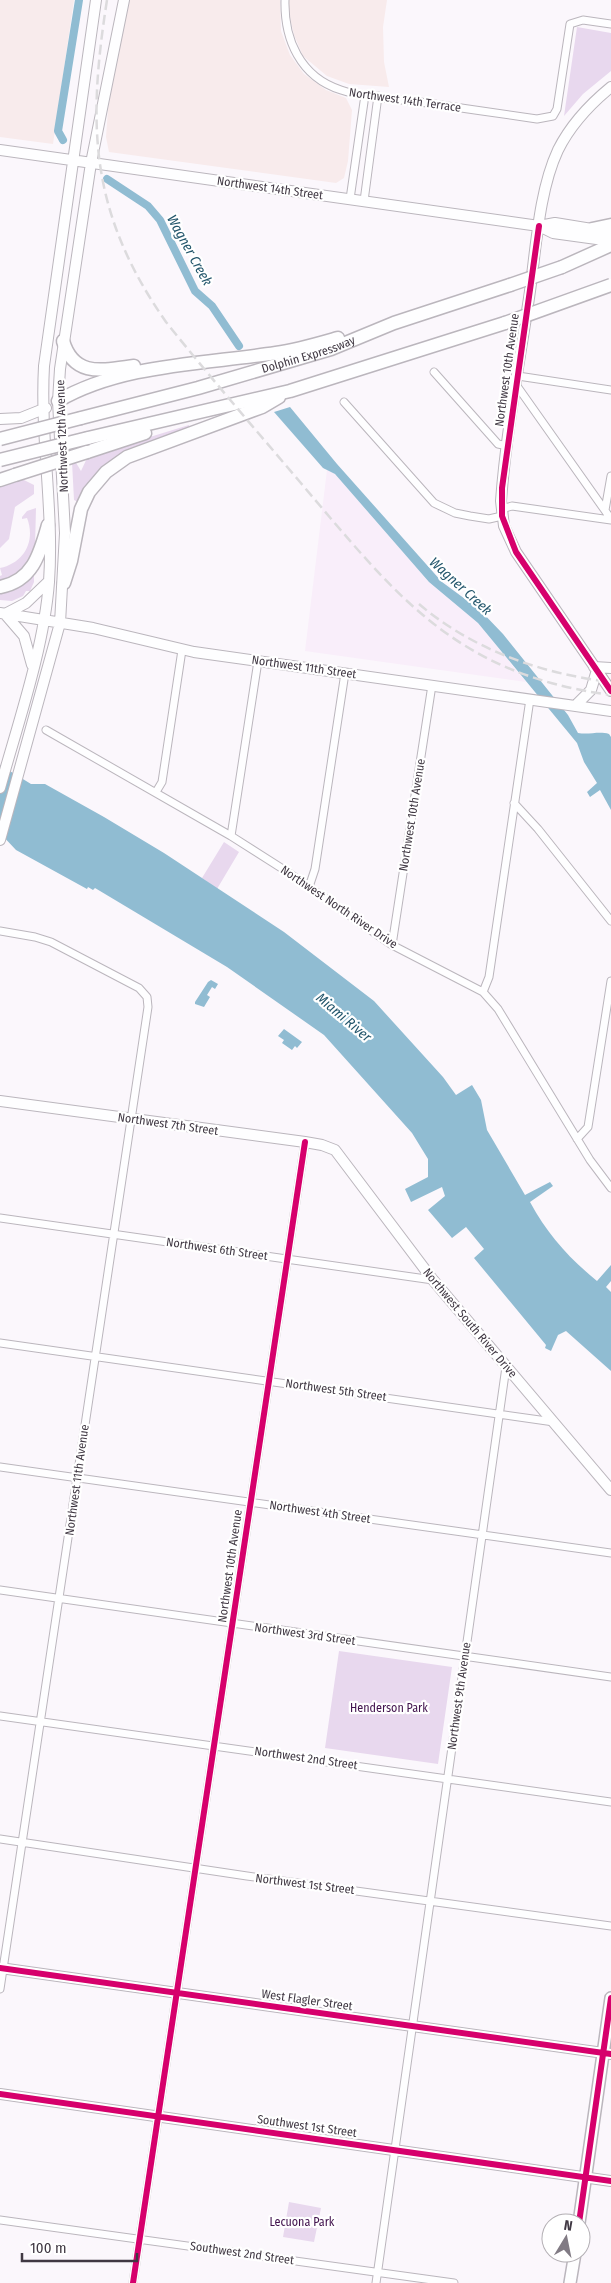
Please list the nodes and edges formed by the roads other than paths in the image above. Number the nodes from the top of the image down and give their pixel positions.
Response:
1 (96, 0) edge
2 (124, 0) edge
3 (286, 0) edge
4 (611, 24) edge
5 (611, 87) edge
6 (365, 95) junction
7 (378, 96) junction
8 (0, 150) edge
9 (73, 160) junction
10 (91, 163) junction
11 (350, 199) junction
12 (364, 201) junction
13 (611, 225) edge
14 (539, 226) junction
15 (592, 229) junction
16 (611, 232) edge
17 (611, 243) edge
18 (611, 254) edge
19 (562, 267) junction
20 (611, 286) edge
21 (394, 323) junction
22 (63, 341) junction
23 (169, 366) junction
24 (434, 372) dead end
25 (517, 381) junction
26 (611, 390) edge
27 (290, 391) junction
28 (58, 401) junction
29 (344, 402) dead end
30 (43, 410) junction
31 (209, 411) junction
32 (0, 419) edge
33 (0, 439) edge
34 (508, 446) junction
35 (0, 460) edge
36 (611, 476) edge
37 (0, 480) edge
38 (605, 510) junction
39 (502, 513) junction
40 (611, 520) edge
41 (48, 525) junction
42 (49, 581) junction
43 (64, 583) junction
44 (0, 587) edge
45 (3, 613) edge
46 (45, 620) junction
47 (60, 623) junction
48 (182, 650) junction
49 (258, 661) junction
50 (611, 668) edge
51 (32, 669) junction
52 (596, 669) junction
53 (345, 673) junction
54 (432, 685) junction
55 (611, 691) edge
56 (533, 700) junction
57 (574, 706) junction
58 (611, 710) edge
59 (46, 730) dead end
60 (0, 788) edge
61 (156, 792) junction
62 (514, 802) junction
63 (231, 836) junction
64 (0, 840) edge
65 (309, 887) junction
66 (611, 921) edge
67 (0, 931) edge
68 (392, 945) junction
69 (611, 981) edge
70 (483, 992) junction
71 (0, 1101) edge
72 (131, 1119) junction
73 (577, 1139) junction
74 (305, 1142) junction
75 (335, 1150) joint
76 (611, 1188) edge
77 (0, 1218) edge
78 (113, 1234) junction
79 (288, 1259) junction
80 (433, 1280) junction
81 (0, 1343) edge
82 (95, 1357) junction
83 (506, 1367) junction
84 (269, 1381) junction
85 (500, 1413) junction
86 (554, 1422) junction
87 (0, 1467) edge
88 (77, 1478) junction
89 (611, 1490) edge
90 (251, 1502) junction
91 (482, 1536) junction
92 (611, 1553) edge
93 (0, 1590) edge
94 (60, 1599) junction
95 (233, 1624) junction
96 (465, 1656) junction
97 (611, 1677) edge
98 (0, 1716) edge
99 (40, 1721) junction
100 (214, 1745) junction
101 (447, 1778) junction
102 (611, 1802) edge
103 (0, 1839) edge
104 (22, 1842) junction
105 (196, 1868) junction
106 (430, 1900) junction
107 (611, 1926) edge
108 (2, 1968) edge
109 (0, 1989) edge
110 (177, 1993) junction
111 (611, 1998) edge
112 (412, 2026) junction
113 (607, 2053) edge
114 (0, 2094) edge
115 (158, 2117) junction
116 (395, 2150) junction
117 (586, 2177) junction
118 (611, 2181) edge
119 (581, 2213) edge
120 (0, 2220) edge
121 (140, 2239) junction
122 (573, 2263) edge
123 (378, 2272) junction
124 (133, 2283) edge
125 (376, 2283) edge
126 (454, 2283) edge
127 (570, 2283) edge

1 - 9 main road, Northwest 12th Avenue
2 - 10 main road, Northwest 12th Avenue
3 - 6 street, Northwest 14th Terrace
4 - 7 street, Northwest 14th Terrace
5 - 14 main road, Northwest 10th Avenue
6 - 7 street, Northwest 14th Terrace
6 - 11 street
7 - 12 street
8 - 9 main road, Northwest 14th Street
9 - 10 main road, Northwest 14th Street
9 - 30 main road, Northwest 12th Avenue
10 - 11 main road, Northwest 14th Street
10 - 22 main road, Northwest 12th Avenue
11 - 12 main road, Northwest 14th Street
12 - 14 main road, Northwest 14th Street
13 - 15 highway
14 - 15 main road, Northwest 14th Street
14 - 17 main road, Northwest 14th Street
14 - 25 main road, Northwest 10th Avenue
15 - 16 main road, Northwest 14th Street
17 - 19 highway
18 - 19 highway, Dolphin Expressway
19 - 21 highway, Dolphin Expressway, bridge
20 - 27 highway, bridge
21 - 23 highway
21 - 33 highway, Dolphin Expressway, bridge
22 - 23 highway
22 - 28 main road, Northwest 12th Avenue
23 - 28 highway
24 - 34 street
25 - 26 street
25 - 34 main road, Northwest 10th Avenue
25 - 38 street
27 - 31 highway
27 - 43 highway
28 - 30 main road
28 - 43 main road, Northwest 12th Avenue
29 - 39 street
30 - 32 main road
30 - 41 main road, Northwest 12th Avenue
31 - 35 highway, bridge
31 - 37 highway, bridge
34 - 39 main road, Northwest 10th Avenue
36 - 38 street
38 - 40 street
39 - 40 street
39 - 52 main road
41 - 42 main road, Northwest 12th Avenue
41 - 44 highway
42 - 45 main road
42 - 46 main road, Northwest 12th Avenue
43 - 47 main road, Northwest 12th Avenue
45 - 46 main road, Northwest 11th Street
45 - 51 main road
46 - 47 main road, Northwest 11th Street
46 - 51 main road, Northwest 12th Avenue
47 - 48 main road, Northwest 11th Street
47 - 64 main road, Northwest 12th Avenue
48 - 49 main road, Northwest 11th Street
48 - 61 street
49 - 53 main road, Northwest 11th Street
49 - 63 street
50 - 52 main road
51 - 60 main road, Northwest 12th Avenue
52 - 55 main road
52 - 57 main road
53 - 54 main road, Northwest 11th Street
53 - 65 street
54 - 56 main road, Northwest 11th Street
54 - 68 street, Northwest 10th Avenue
56 - 57 main road, Northwest 11th Street
56 - 62 street
57 - 58 main road, Northwest 11th Street
59 - 61 street, Northwest North River Drive
61 - 63 street, Northwest North River Drive
62 - 66 street
62 - 70 street
63 - 65 street, Northwest North River Drive
65 - 68 street, Northwest North River Drive
67 - 72 street, Northwest 11th Avenue
68 - 70 street, Northwest North River Drive
69 - 73 street
70 - 73 street, Northwest North River Drive
71 - 72 main road, Northwest 7th Street
72 - 74 main road, Northwest 7th Street
72 - 78 street, Northwest 11th Avenue
73 - 76 street, Northwest North River Drive
74 - 75 main road, Northwest 7th Street
74 - 79 street, Northwest 10th Avenue
75 - 80 main road, Northwest South River Drive
77 - 78 street, Northwest 6th Street
78 - 79 street, Northwest 6th Street
78 - 82 street, Northwest 11th Avenue
79 - 80 street, Northwest 6th Street
79 - 84 street, Northwest 10th Avenue
80 - 83 main road, Northwest South River Drive
81 - 82 street, Northwest 5th Street
82 - 84 street, Northwest 5th Street
82 - 88 street, Northwest 11th Avenue
83 - 85 street, Northwest 9th Avenue
83 - 86 main road, Northwest South River Drive
84 - 85 street, Northwest 5th Street
84 - 90 street, Northwest 10th Avenue
85 - 86 street, Northwest 5th Street
85 - 91 street, Northwest 9th Avenue
86 - 89 main road, Northwest South River Drive
87 - 88 street, Northwest 4th Street
88 - 90 street, Northwest 4th Street
88 - 94 street, Northwest 11th Avenue
90 - 91 street, Northwest 4th Street
90 - 95 street, Northwest 10th Avenue
91 - 92 street, Northwest 4th Street
91 - 96 street, Northwest 9th Avenue
93 - 94 street, Northwest 3rd Street
94 - 95 street, Northwest 3rd Street
94 - 99 street, Northwest 11th Avenue
95 - 96 street, Northwest 3rd Street
95 - 100 street, Northwest 10th Avenue
96 - 97 street, Northwest 3rd Street
96 - 101 street, Northwest 9th Avenue
98 - 99 street, Northwest 2nd Street
99 - 100 street, Northwest 2nd Street
99 - 104 street, Northwest 11th Avenue
100 - 101 street, Northwest 2nd Street
100 - 105 street, Northwest 10th Avenue
101 - 102 street, Northwest 2nd Street
101 - 106 street, Northwest 9th Avenue
103 - 104 street, Northwest 1st Street
104 - 105 street, Northwest 1st Street
104 - 108 street, Northwest 11th Avenue
105 - 106 street, Northwest 1st Street
105 - 110 street, Northwest 10th Avenue
106 - 107 street, Northwest 1st Street
106 - 112 street, Northwest 9th Avenue
108 - 109 street, Northwest 11th Avenue
108 - 110 main road, West Flagler Street
110 - 112 main road, West Flagler Street
110 - 115 street, Northwest 10th Avenue
111 - 113 main road
112 - 113 main road, West Flagler Street
112 - 116 street, Northwest 9th Avenue
113 - 117 main road
114 - 115 main road, Southwest 1st Street
115 - 116 main road, Southwest 1st Street
115 - 121 street, Northwest 10th Avenue
116 - 117 main road, Southwest 1st Street
116 - 123 street, Northwest 9th Avenue
117 - 118 main road, Southwest 1st Street
117 - 119 main road
120 - 121 street, Southwest 2nd Street
121 - 123 street, Southwest 2nd Street
121 - 124 street, Northwest 10th Avenue
122 - 127 main road
123 - 125 street, Northwest 9th Avenue
123 - 126 street, Southwest 2nd Street

